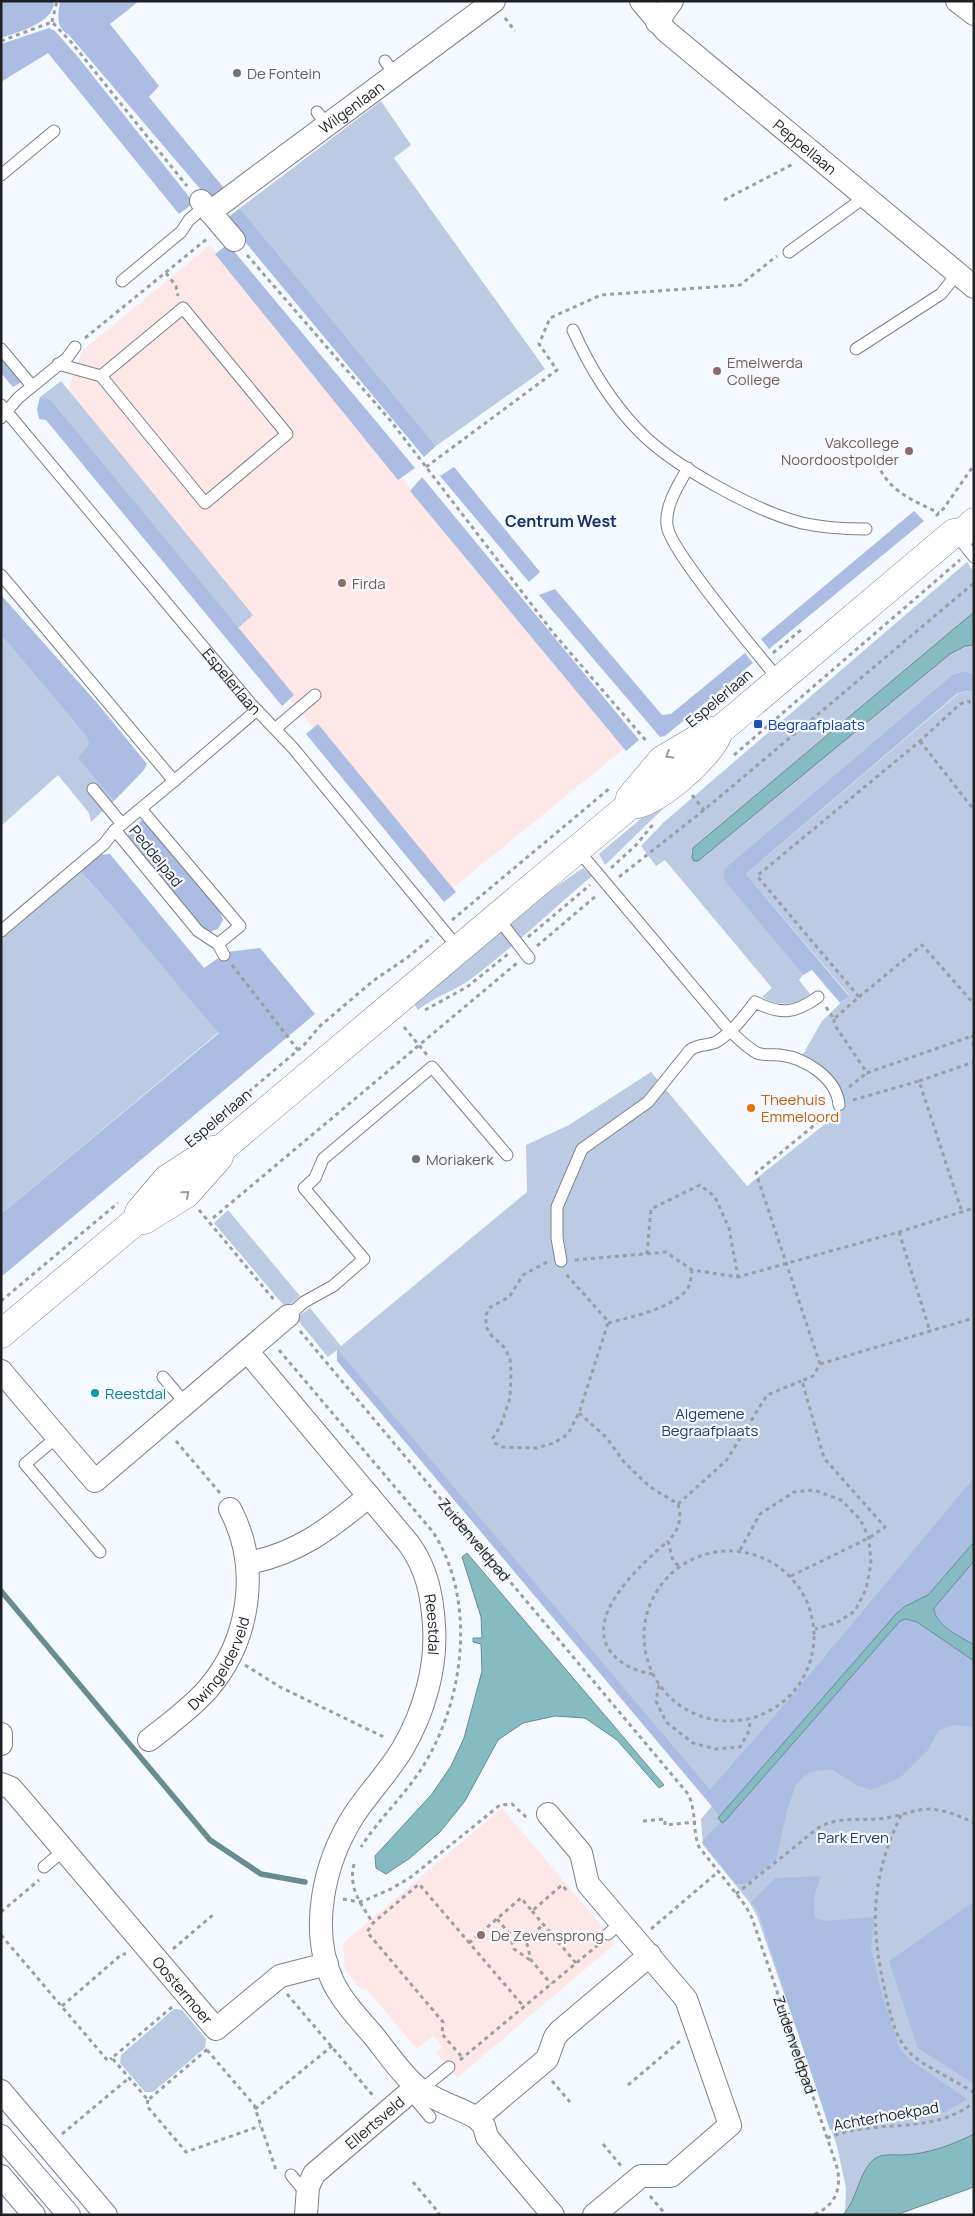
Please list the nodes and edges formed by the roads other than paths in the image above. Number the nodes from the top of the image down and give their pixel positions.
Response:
1 (494, 1) edge
2 (641, 1) edge
3 (672, 1) edge
4 (658, 22) junction
5 (54, 131) dead end
6 (1, 175) edge
7 (863, 196) junction
8 (215, 217) joint
9 (789, 252) road end
10 (966, 281) edge
11 (122, 282) dead end
12 (573, 330) dead end
13 (75, 347) road end
14 (1, 349) edge
15 (856, 349) dead end
16 (58, 364) junction
17 (101, 376) junction
18 (32, 386) junction
19 (4, 412) edge
20 (688, 468) junction
21 (974, 502) edge
22 (866, 529) dead end
23 (958, 532) edge
24 (1, 575) edge
25 (772, 670) junction
26 (315, 695) dead end
27 (257, 710) junction
28 (276, 729) junction
29 (174, 781) junction
30 (93, 789) dead end
31 (141, 808) junction
32 (119, 827) junction
33 (577, 849) junction
34 (497, 917) junction
35 (1, 931) edge
36 (218, 944) junction
37 (459, 948) junction
38 (224, 955) road end
39 (528, 956) road end
40 (818, 997) dead end
41 (730, 1031) junction
42 (839, 1100) road end
43 (507, 1155) dead end
44 (561, 1261) road end
45 (288, 1316) joint
46 (1, 1334) edge
47 (248, 1352) junction
48 (1, 1371) edge
49 (163, 1377) dead end
50 (186, 1404) junction
51 (57, 1437) junction
52 (369, 1496) junction
53 (227, 1503) road end
54 (100, 1552) dead end
55 (247, 1564) junction
56 (1, 1734) edge
57 (158, 1741) dead end
58 (1, 1744) edge
59 (1, 1784) edge
60 (540, 1819) road end
61 (64, 1850) junction
62 (43, 1873) road end
63 (644, 1943) junction
64 (327, 1964) junction
65 (449, 2067) road end
66 (416, 2090) junction
67 (1, 2091) edge
68 (430, 2117) dead end
69 (477, 2118) junction
70 (1, 2136) edge
71 (1, 2176) edge
72 (34, 2215) edge
73 (68, 2215) edge
74 (106, 2215) edge
75 (306, 2215) edge
76 (314, 2215) edge
77 (321, 2215) edge
78 (552, 2215) edge
79 (594, 2215) edge

1 - 8 street, Wilgenlaan
2 - 4 street, Peppellaan
3 - 4 street
4 - 7 street, Peppellaan
5 - 6 lane
7 - 9 lane
7 - 10 street, Peppellaan
8 - 11 lane
10 - 15 lane
12 - 20 lane
13 - 16 lane
14 - 18 lane
16 - 17 lane
16 - 18 lane
17 - 17 lane
18 - 19 lane
19 - 27 lane, Espelerlaan
20 - 22 lane
20 - 25 lane
21 - 23 main road, Espelerlaan
23 - 25 main road, Espelerlaan
24 - 29 lane
25 - 33 main road, Espelerlaan
26 - 28 lane
27 - 28 lane, Espelerlaan
27 - 29 lane, Peddelpad
28 - 37 lane, Espelerlaan
29 - 31 lane, Peddelpad
30 - 32 lane
31 - 32 lane, Peddelpad
31 - 36 lane
32 - 35 lane
32 - 36 lane, Peddelpad
33 - 34 main road, Espelerlaan
33 - 41 lane
34 - 37 main road, Espelerlaan
34 - 39 lane
36 - 38 lane, Peddelpad
37 - 46 main road, Espelerlaan
40 - 41 lane
41 - 42 lane
41 - 44 lane
43 - 45 lane
45 - 47 street
47 - 50 street
47 - 52 street, Reestdal
48 - 51 street
49 - 50 lane
50 - 51 street
51 - 54 lane
52 - 55 street
52 - 64 street, Reestdal
53 - 55 street, Dwingelderveld
55 - 57 street, Dwingelderveld
56 - 58 street
59 - 61 street, Oostermoer
60 - 63 street
61 - 62 lane
61 - 64 street, Oostermoer
63 - 69 street
63 - 79 street
64 - 66 street
65 - 66 lane
66 - 68 lane
66 - 69 street, Ellertsveld
66 - 75 street, Ellertsveld
67 - 74 street
69 - 78 street
70 - 73 street
71 - 72 street
76 - 77 street

